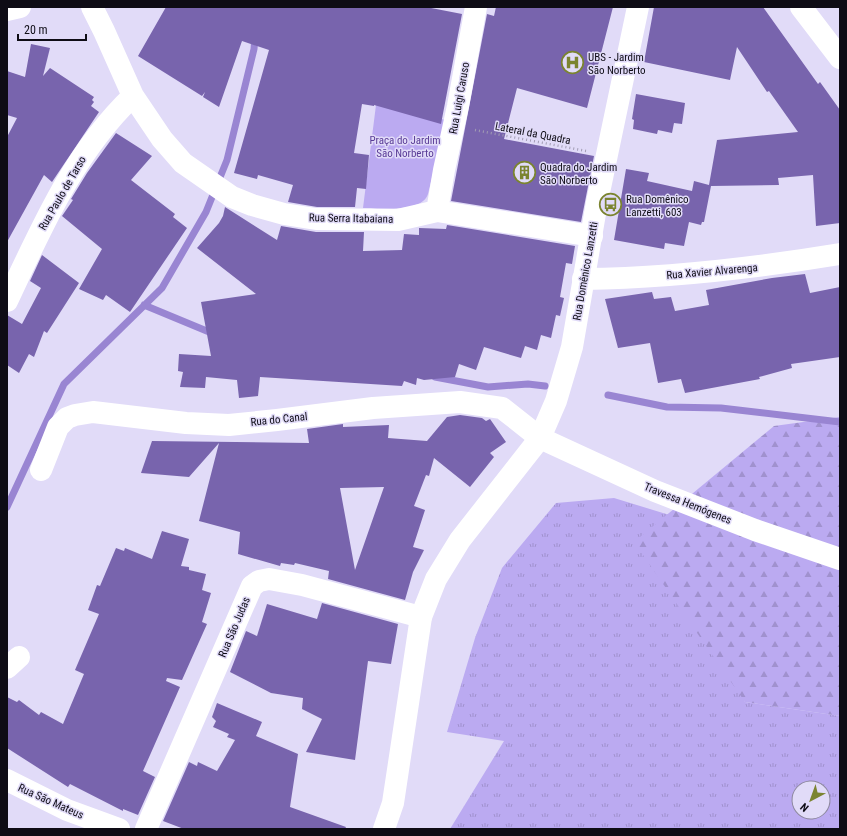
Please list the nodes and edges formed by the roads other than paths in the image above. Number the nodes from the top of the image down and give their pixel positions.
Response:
1 (20, 7) edge
2 (92, 7) edge
3 (476, 7) edge
4 (638, 7) edge
5 (801, 7) edge
6 (7, 10) edge
7 (840, 58) edge
8 (133, 96) junction
9 (437, 211) junction
10 (592, 236) junction
11 (840, 254) edge
12 (584, 279) junction
13 (7, 301) edge
14 (540, 438) junction
15 (41, 470) dead end
16 (840, 558) edge
17 (421, 616) junction
18 (7, 780) edge
19 (119, 829) edge
20 (146, 829) edge
21 (384, 829) edge

1 - 6 street
2 - 8 street, Rua Serra Itabaiana
3 - 9 street, Rua Luigi Caruso
4 - 10 street, Rua Domênico Lanzetti
5 - 7 street
8 - 9 street, Rua Serra Itabaiana
8 - 13 street, Rua Paulo de Tarso
9 - 10 street, Rua Serra Itabaiana
10 - 12 street, Rua Domênico Lanzetti
11 - 12 street, Rua Xavier Alvarenga
12 - 14 street, Rua Domênico Lanzetti
14 - 15 street, Rua do Canal
14 - 16 street, Travessa Hemógenes
14 - 17 street, Rua Domênico Lanzetti
17 - 20 street, Rua São Judas
17 - 21 street, Rua Domênico Lanzetti
18 - 19 street, Rua São Mateus

